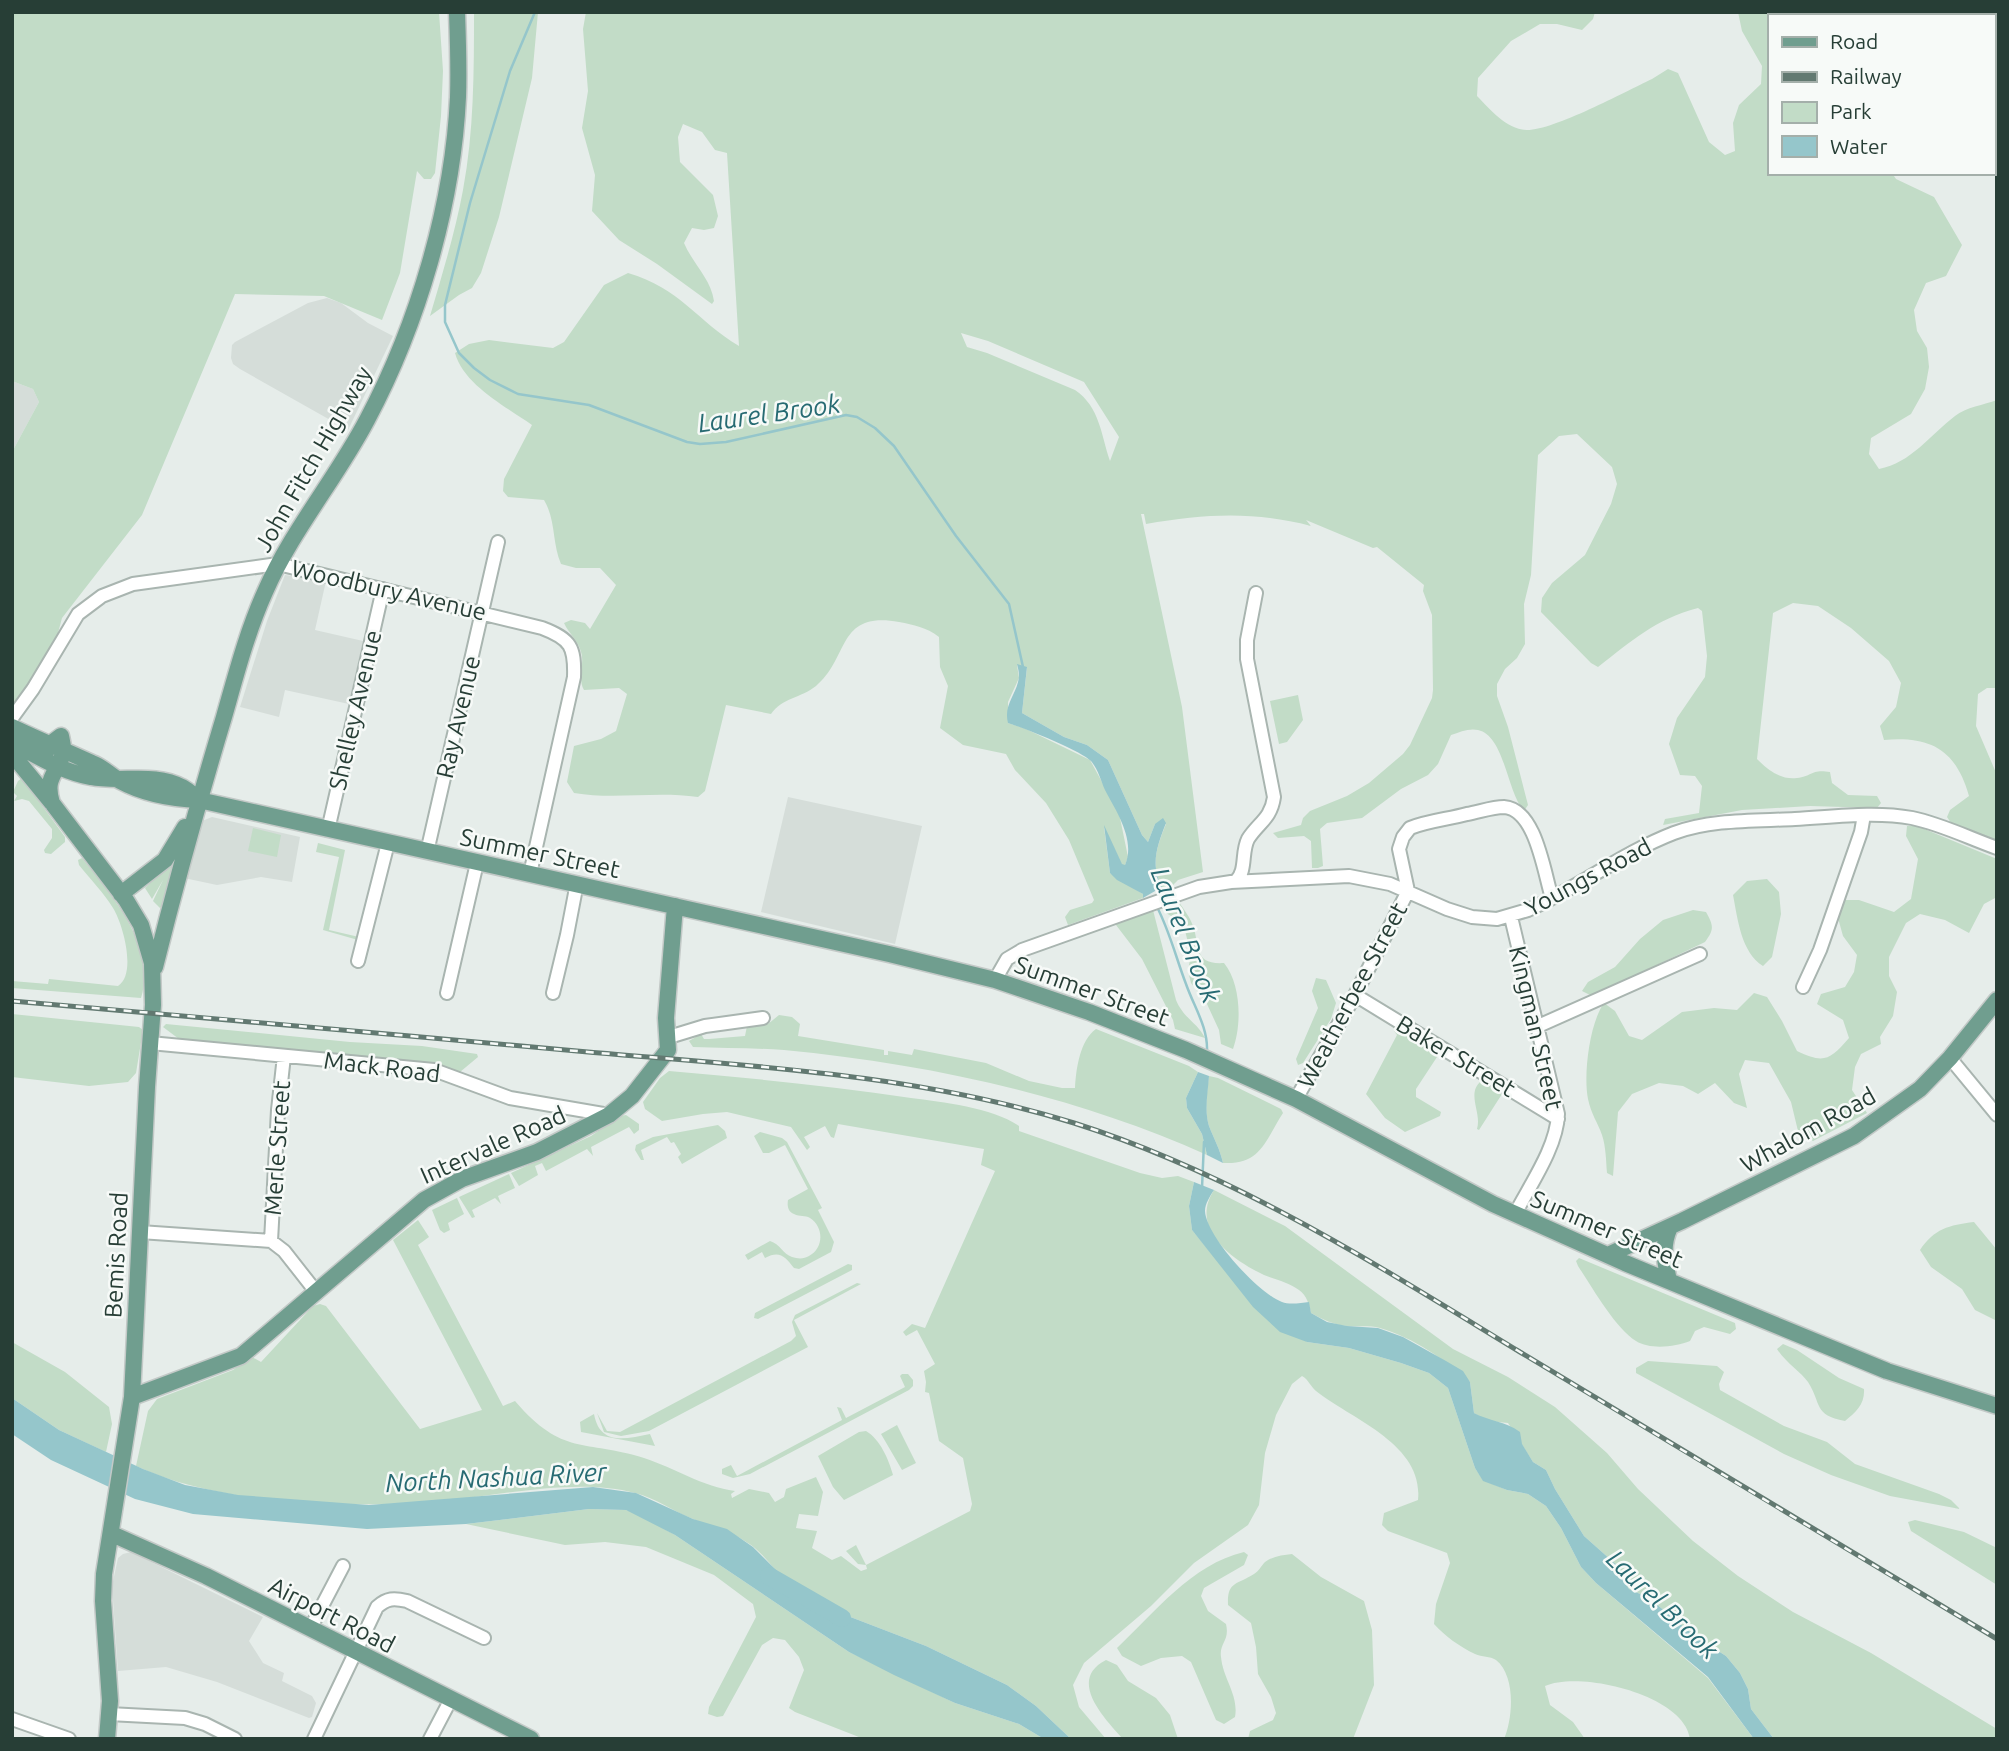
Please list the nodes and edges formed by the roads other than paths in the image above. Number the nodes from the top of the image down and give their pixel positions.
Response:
1 (457, 12) edge
2 (498, 542) dead end
3 (278, 564) junction
4 (383, 589) junction
5 (1255, 593) dead end
6 (481, 612) junction
7 (12, 718) edge
8 (12, 727) edge
9 (12, 743) edge
10 (12, 754) edge
11 (53, 756) junction
12 (47, 797) junction
13 (199, 800) junction
14 (1864, 816) junction
15 (328, 830) junction
16 (388, 843) junction
17 (1997, 848) edge
18 (427, 852) junction
19 (477, 863) junction
20 (530, 874) junction
21 (1242, 881) junction
22 (577, 883) junction
23 (1408, 891) junction
24 (121, 894) junction
25 (1552, 898) junction
26 (675, 906) junction
27 (1511, 917) junction
28 (1700, 954) dead end
29 (358, 961) dead end
30 (153, 980) junction
31 (995, 980) junction
32 (1803, 987) dead end
33 (447, 993) dead end
34 (553, 993) dead end
35 (1355, 995) junction
36 (1997, 1000) edge
37 (763, 1018) dead end
38 (1536, 1027) junction
39 (669, 1037) junction
40 (150, 1043) junction
41 (284, 1056) junction
42 (1950, 1058) junction
43 (1296, 1099) junction
44 (609, 1115) junction
45 (1997, 1115) edge
46 (1558, 1119) junction
47 (1515, 1214) junction
48 (1670, 1227) junction
49 (140, 1232) junction
50 (271, 1241) junction
51 (1608, 1255) junction
52 (1670, 1281) junction
53 (317, 1293) junction
54 (132, 1396) junction
55 (1997, 1406) edge
56 (112, 1534) junction
57 (343, 1566) dead end
58 (310, 1629) junction
59 (484, 1637) dead end
60 (355, 1651) junction
61 (451, 1699) junction
62 (109, 1714) junction
63 (12, 1720) edge
64 (69, 1739) edge
65 (107, 1739) edge
66 (235, 1739) edge
67 (314, 1739) edge
68 (430, 1739) edge
69 (531, 1739) edge

1 - 3 main road, John Fitch Highway
2 - 6 street, Ray Avenue
3 - 4 street, Woodbury Avenue
3 - 7 street, Woodbury Avenue
3 - 13 main road, John Fitch Highway
4 - 6 street, Woodbury Avenue
4 - 15 street, Shelley Avenue
5 - 21 street
6 - 18 street, Ray Avenue
6 - 20 street, Woodbury Avenue
8 - 11 main road
9 - 11 main road
10 - 12 main road, Bemis Road
11 - 12 main road
11 - 13 main road, Summer Street
12 - 24 main road, Bemis Road
13 - 15 main road, Summer Street
13 - 24 main road, John Fitch Highway
13 - 30 main road, John Fitch Highway
14 - 17 street, Youngs Road
14 - 25 street, Youngs Road
14 - 32 street
15 - 16 main road, Summer Street
16 - 18 main road, Summer Street
16 - 29 street
18 - 19 main road, Summer Street
19 - 20 main road, Summer Street
19 - 33 street
20 - 22 main road, Summer Street
21 - 23 street, Youngs Road
21 - 31 street, Youngs Road
22 - 26 main road, Summer Street
22 - 34 street
23 - 25 street
23 - 27 street, Youngs Road
23 - 35 street, Weatherbee Street
24 - 30 main road, Bemis Road
25 - 27 street, Youngs Road
26 - 31 main road, Summer Street
26 - 39 main road
27 - 38 street, Kingman Street
28 - 38 street
30 - 40 main road, Bemis Road
31 - 43 main road, Summer Street
35 - 43 street, Weatherbee Street
35 - 46 street, Baker Street
36 - 42 main road, Whalom Road
37 - 39 street
38 - 46 street, Kingman Street
39 - 44 main road, Intervale Road
40 - 41 street, Mack Road
40 - 49 main road, Bemis Road
41 - 44 street, Mack Road
41 - 50 street, Merle Street
42 - 45 street
42 - 48 main road, Whalom Road
43 - 47 main road, Summer Street
44 - 53 main road, Intervale Road
46 - 47 street, Kingman Street
47 - 51 main road, Summer Street
48 - 51 main road, Whalom Road
48 - 52 main road
49 - 50 street
49 - 54 main road, Bemis Road
50 - 53 street
51 - 52 main road, Summer Street
52 - 55 main road, Summer Street
53 - 54 main road, Intervale Road
54 - 56 main road, Bemis Road
56 - 58 main road, Airport Road
56 - 62 main road, Bemis Road
57 - 58 street
58 - 60 main road, Airport Road
59 - 60 street
60 - 61 main road, Airport Road
60 - 67 street
61 - 68 street
61 - 69 main road, Airport Road
62 - 65 main road, Bemis Road
62 - 66 street
63 - 64 street

